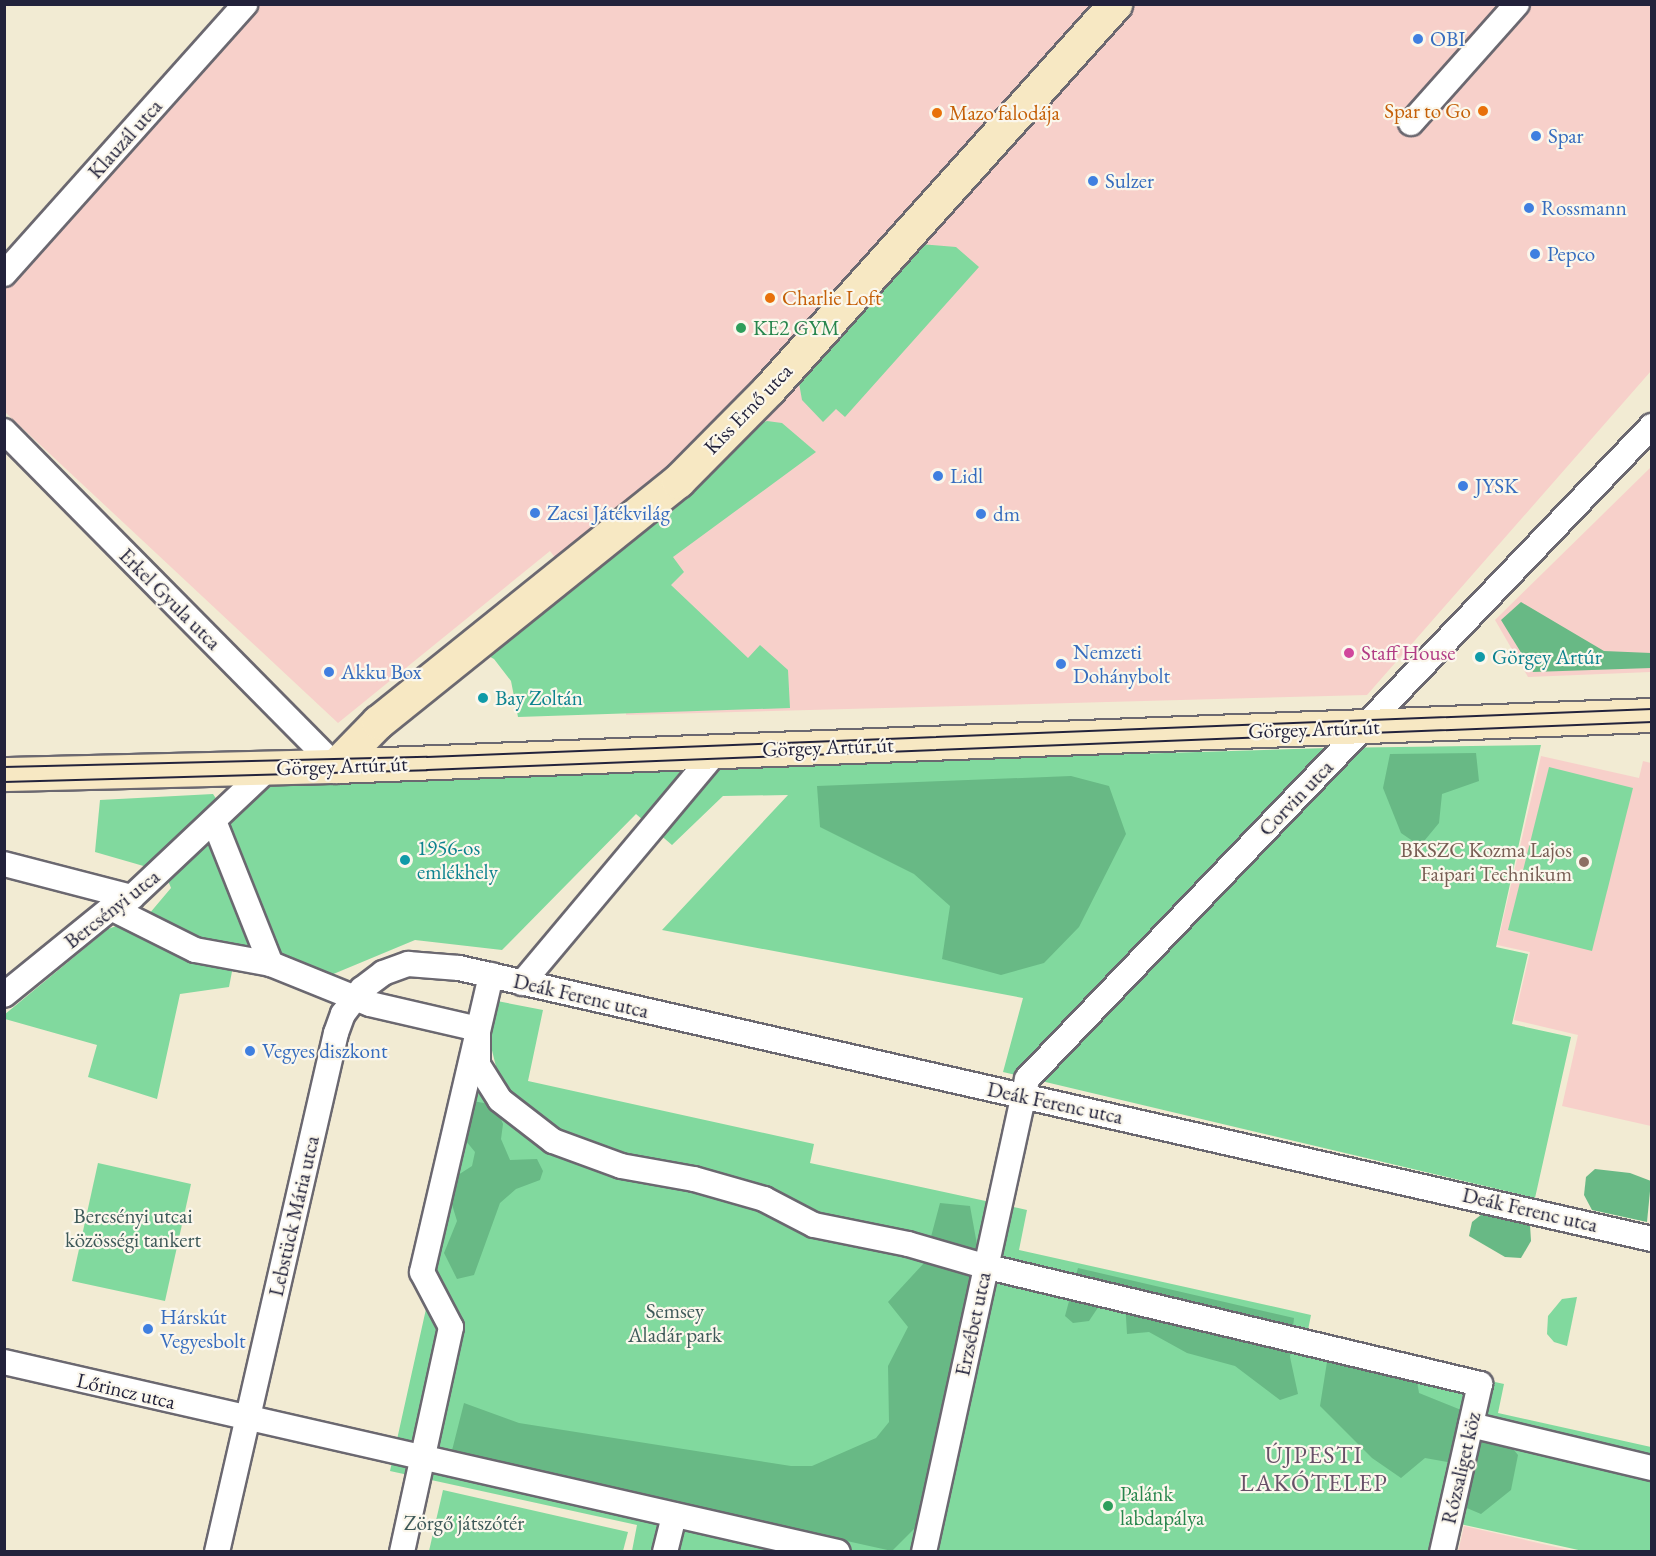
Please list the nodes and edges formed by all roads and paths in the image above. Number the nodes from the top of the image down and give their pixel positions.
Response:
1 (245, 4) edge
2 (1116, 4) edge
3 (1517, 4) edge
4 (1411, 123) dead end
5 (4, 274) edge
6 (1652, 426) edge
7 (4, 431) edge
8 (1652, 715) edge
9 (1364, 728) junction
10 (717, 752) junction
11 (335, 766) junction
12 (268, 768) junction
13 (4, 774) edge
14 (214, 821) junction
15 (4, 864) edge
16 (132, 897) junction
17 (111, 908) junction
18 (271, 964) junction
19 (459, 968) joint
20 (491, 975) junction
21 (522, 983) junction
22 (4, 995) edge
23 (353, 998) junction
24 (478, 1029) junction
25 (1022, 1096) junction
26 (1652, 1239) edge
27 (984, 1266) junction
28 (4, 1362) edge
29 (247, 1419) junction
30 (1471, 1425) junction
31 (421, 1458) junction
32 (1652, 1468) edge
33 (674, 1515) junction
34 (217, 1551) edge
35 (402, 1551) edge
36 (665, 1551) edge
37 (838, 1551) edge
38 (924, 1551) edge
39 (1442, 1551) edge

1 - 5 street, Klauzál utca
2 - 11 street, Kiss Ernő utca
3 - 4 street
6 - 9 street, Corvin utca
7 - 11 street, Erkel Gyula utca
8 - 9 street, Görgey Artúr út
9 - 10 street, Görgey Artúr út
9 - 25 street, Corvin utca
10 - 11 street, Görgey Artúr út
10 - 21 street
11 - 12 street, Görgey Artúr út
12 - 13 street, Görgey Artúr út
12 - 14 street, Bercsényi utca
14 - 16 street, Bercsényi utca
14 - 18 street
15 - 16 street
16 - 17 street, Bercsényi utca
17 - 18 street
17 - 22 street, Bercsényi utca
18 - 23 street
19 - 20 street, Deák Ferenc utca
19 - 23 street, Lebstück Mária utca
20 - 21 street, Deák Ferenc utca
20 - 24 street
21 - 25 street, Deák Ferenc utca
23 - 24 street
23 - 29 street, Lebstück Mária utca
24 - 27 street
24 - 31 street
25 - 26 street, Deák Ferenc utca
25 - 27 street, Erzsébet utca
27 - 30 street, Rózsaliget köz
27 - 38 street, Erzsébet utca
28 - 29 street, Lőrincz utca
29 - 31 street, Lőrincz utca
29 - 34 street, Lebstück Mária utca
30 - 32 street
30 - 39 street, Rózsaliget köz
31 - 33 street, Lőrincz utca
31 - 35 street
33 - 36 street
33 - 37 street, Lőrincz utca

